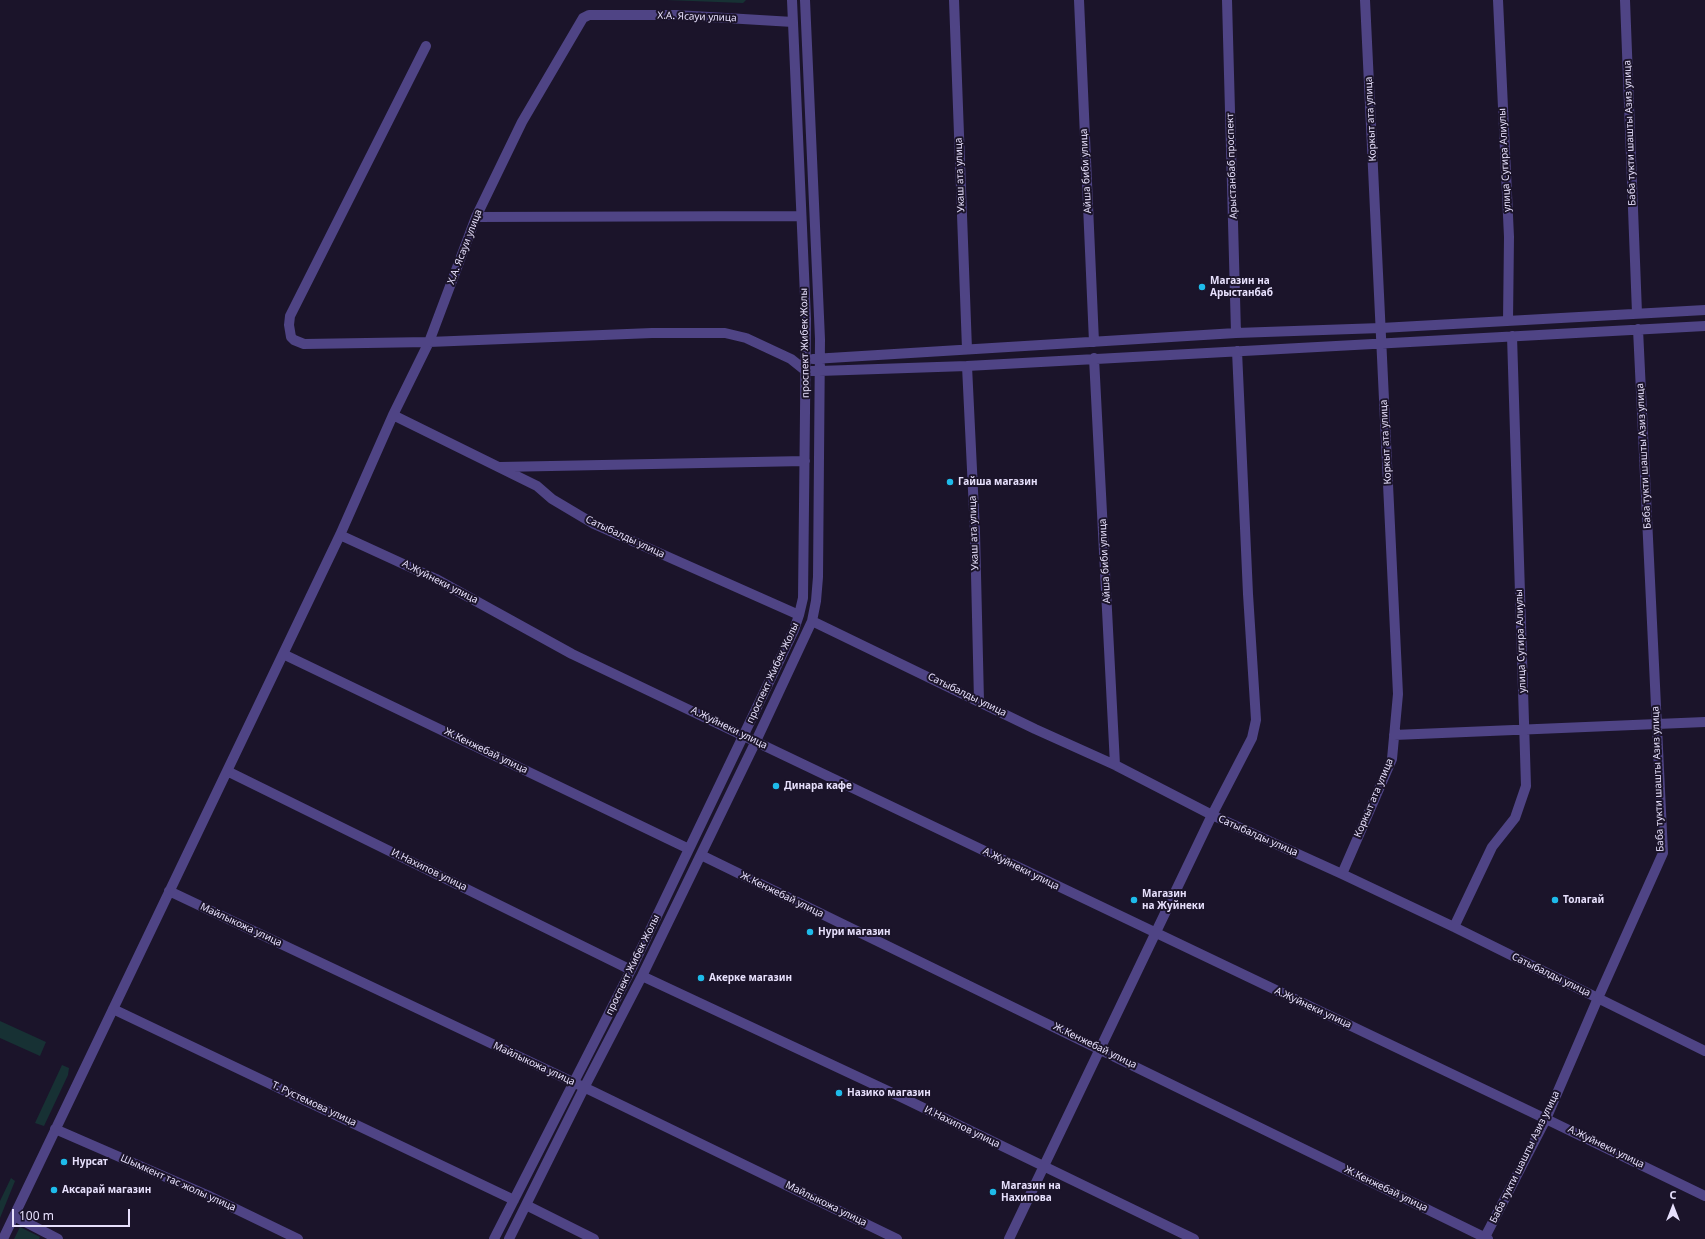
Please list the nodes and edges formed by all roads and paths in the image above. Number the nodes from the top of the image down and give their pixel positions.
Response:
1 (792, 0) edge
2 (805, 0) edge
3 (954, 0) edge
4 (1079, 0) edge
5 (1227, 0) edge
6 (1365, 0) edge
7 (1498, 0) edge
8 (1625, 0) edge
9 (793, 22) junction
10 (426, 46) dead end
11 (801, 216) junction
12 (476, 217) junction
13 (1705, 310) edge
14 (1637, 313) junction
15 (1508, 321) junction
16 (1705, 326) edge
17 (1381, 328) junction
18 (1638, 329) junction
19 (1236, 333) junction
20 (1512, 336) junction
21 (429, 342) junction
22 (1094, 342) junction
23 (1381, 343) junction
24 (967, 350) junction
25 (1237, 350) junction
26 (1094, 358) junction
27 (791, 359) junction
28 (806, 359) junction
29 (820, 359) junction
30 (967, 366) junction
31 (806, 370) junction
32 (819, 371) junction
33 (393, 415) junction
34 (805, 461) junction
35 (498, 467) junction
36 (340, 535) junction
37 (799, 615) junction
38 (812, 620) junction
39 (283, 654) junction
40 (979, 701) junction
41 (1705, 722) edge
42 (1656, 724) junction
43 (1524, 730) junction
44 (744, 735) junction
45 (1394, 735) junction
46 (756, 741) junction
47 (1115, 764) junction
48 (227, 771) junction
49 (1212, 815) junction
50 (689, 849) junction
51 (701, 855) junction
52 (1342, 874) junction
53 (169, 891) junction
54 (1454, 927) junction
55 (1156, 934) junction
56 (631, 970) junction
57 (642, 976) junction
58 (1598, 998) junction
59 (113, 1009) junction
60 (1102, 1049) junction
61 (1705, 1051) edge
62 (574, 1083) junction
63 (584, 1088) junction
64 (1546, 1119) junction
65 (55, 1129) junction
66 (1043, 1167) junction
67 (1705, 1196) edge
68 (514, 1200) junction
69 (526, 1206) junction
70 (14, 1216) junction
71 (1486, 1238) edge
72 (3, 1239) edge
73 (58, 1239) edge
74 (298, 1239) edge
75 (494, 1239) edge
76 (510, 1239) edge
77 (594, 1239) edge
78 (897, 1239) edge
79 (1010, 1239) edge
80 (1194, 1239) edge

1 - 9 street, проспект Жибек Жолы
2 - 29 street, проспект Жибек Жолы
3 - 24 street, Укаш ата улица
4 - 22 street, Айша биби улица
5 - 19 street, Арыстанбаб проспект
6 - 17 street, Коркыт ата улица
7 - 15 street, улица Сугира Алиулы
8 - 14 street, Баба тукти шашты Азиз улица
9 - 11 street, проспект Жибек Жолы
9 - 12 street, Х.А. Ясауи улица
10 - 21 street
11 - 12 street
11 - 28 street, проспект Жибек Жолы
12 - 21 street, Х.А. Ясауи улица
13 - 14 street
14 - 15 street
15 - 17 street
16 - 18 street
17 - 19 street
17 - 23 street, Коркыт ата улица
18 - 20 street
18 - 42 street, Баба тукти шашты Азиз улица
19 - 22 street
20 - 23 street
20 - 43 street, улица Сугира Алиулы
21 - 27 street
21 - 33 street, Х.А. Ясауи улица
22 - 24 street
23 - 25 street
23 - 45 street, Коркыт ата улица
24 - 29 street
25 - 26 street
25 - 49 street
26 - 30 street
26 - 47 street, Айша биби улица
27 - 28 street
27 - 31 street
28 - 29 street
28 - 31 street, проспект Жибек Жолы
29 - 32 street, проспект Жибек Жолы
30 - 32 street
30 - 40 street, Укаш ата улица
31 - 32 street
31 - 34 street, проспект Жибек Жолы
32 - 38 street, проспект Жибек Жолы
33 - 35 street, Сатыбалды улица
33 - 36 street, Х.А. Ясауи улица
34 - 35 street
34 - 37 street, проспект Жибек Жолы
35 - 37 street, Сатыбалды улица
36 - 39 street, Х.А. Ясауи улица
36 - 44 street, А.Жуйнеки улица
37 - 44 street, проспект Жибек Жолы
38 - 40 street, Сатыбалды улица
38 - 46 street, проспект Жибек Жолы
39 - 48 street, Х.А. Ясауи улица
39 - 50 street, Ж.Кенжебай улица
40 - 47 street, Сатыбалды улица
41 - 42 street
42 - 43 street
42 - 58 street, Баба тукти шашты Азиз улица
43 - 45 street
43 - 54 street, улица Сугира Алиулы
44 - 46 street, А.Жуйнеки улица
44 - 50 street, проспект Жибек Жолы
45 - 52 street, Коркыт ата улица
46 - 51 street, проспект Жибек Жолы
46 - 55 street, А.Жуйнеки улица
47 - 49 street, Сатыбалды улица
48 - 53 street, Х.А. Ясауи улица
48 - 56 street, И.Нахипов улица
49 - 52 street, Сатыбалды улица
49 - 55 street
50 - 56 street, проспект Жибек Жолы
51 - 57 street, проспект Жибек Жолы
51 - 60 street, Ж.Кенжебай улица
52 - 54 street, Сатыбалды улица
53 - 59 street, Х.А. Ясауи улица
53 - 62 street, Майлыкожа улица
54 - 58 street, Сатыбалды улица
55 - 60 street
55 - 64 street, А.Жуйнеки улица
56 - 62 street, проспект Жибек Жолы
57 - 63 street, проспект Жибек Жолы
57 - 66 street, И.Нахипов улица
58 - 61 street, Сатыбалды улица
58 - 64 street, Баба тукти шашты Азиз улица
59 - 65 street, Х.А. Ясауи улица
59 - 68 street, Т. Рустемова улица
60 - 66 street
60 - 71 street, Ж.Кенжебай улица
62 - 63 street, Майлыкожа улица
62 - 68 street, проспект Жибек Жолы
63 - 69 street, проспект Жибек Жолы
63 - 78 street, Майлыкожа улица
64 - 67 street, А.Жуйнеки улица
64 - 71 street, Баба тукти шашты Азиз улица
65 - 70 street, Х.А. Ясауи улица
65 - 74 street, Шымкент тас жолы улица
66 - 79 street
66 - 80 street, И.Нахипов улица
68 - 75 street, проспект Жибек Жолы
69 - 76 street, проспект Жибек Жолы
69 - 77 street
70 - 72 street, Х.А. Ясауи улица
70 - 73 street

